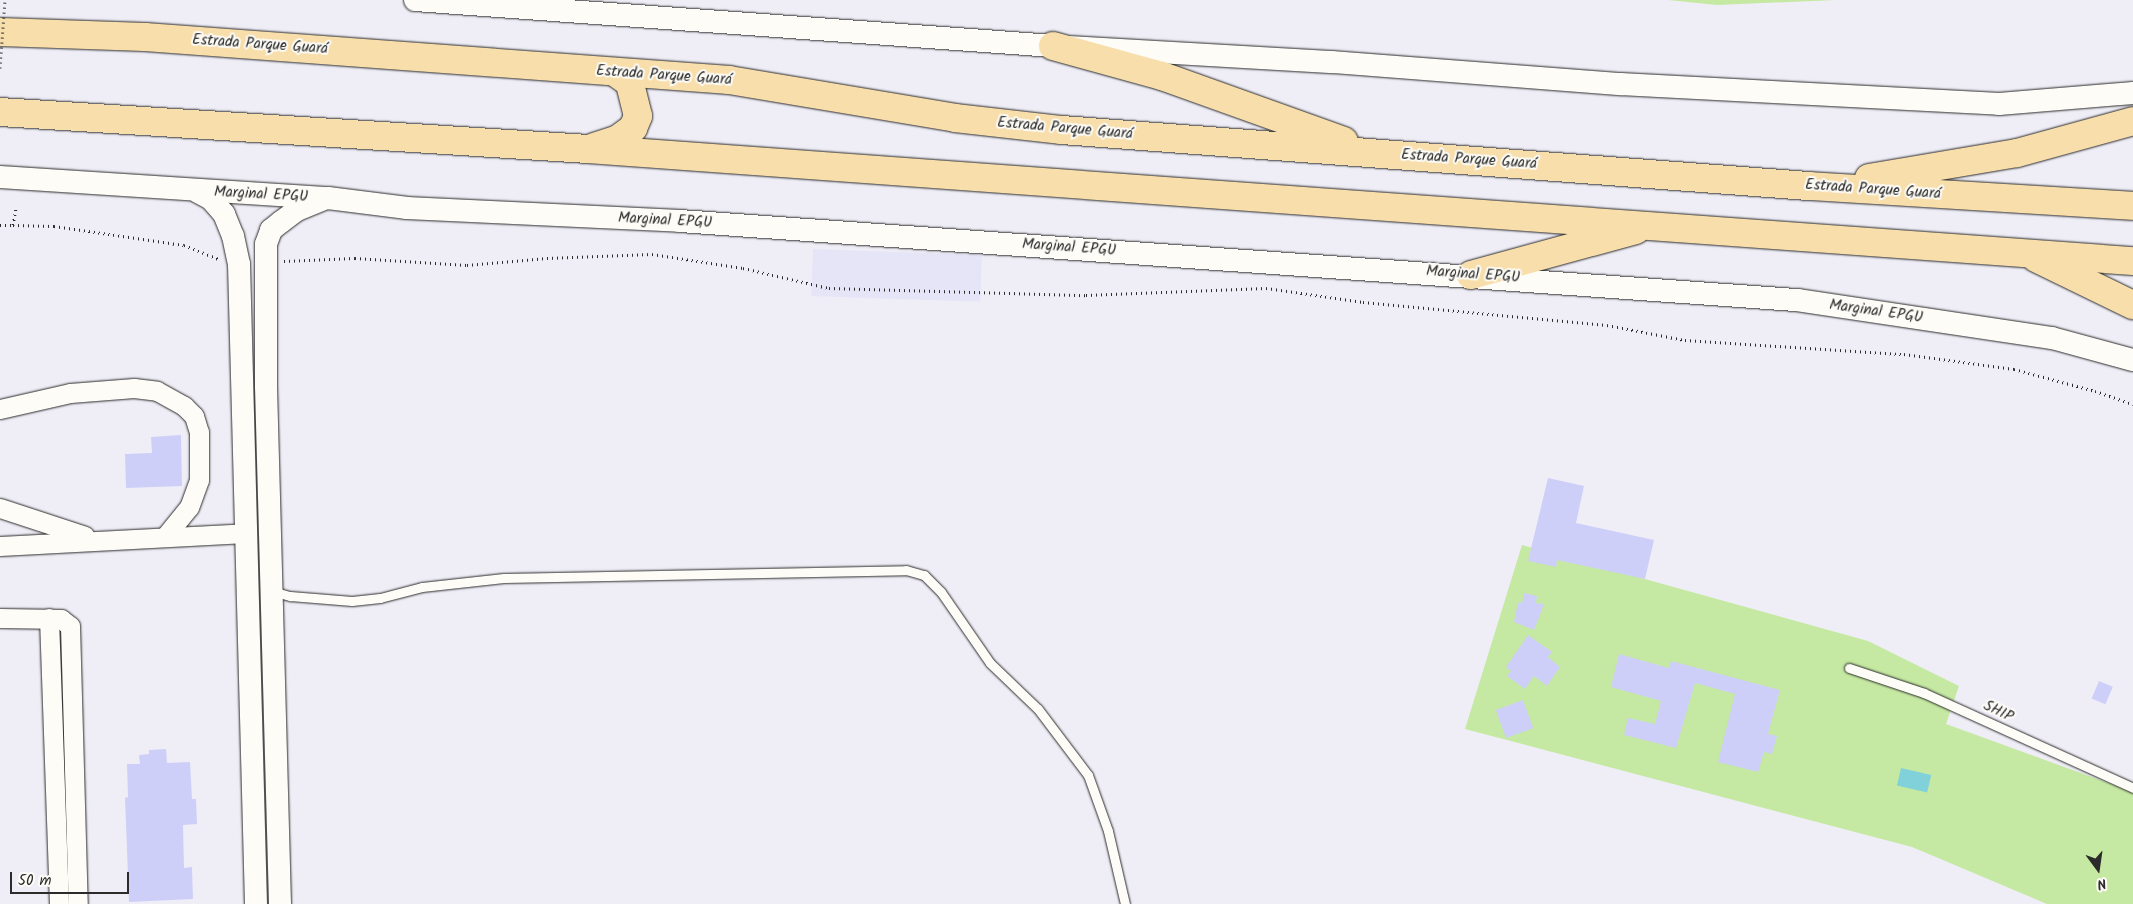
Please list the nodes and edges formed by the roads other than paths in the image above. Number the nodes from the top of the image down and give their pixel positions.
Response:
1 (415, 0) edge
2 (0, 32) edge
3 (1053, 46) junction
4 (615, 72) junction
5 (2133, 92) edge
6 (0, 112) edge
7 (2133, 121) edge
8 (588, 149) junction
9 (1374, 152) junction
10 (0, 177) edge
11 (1809, 186) junction
12 (198, 192) junction
13 (328, 198) junction
14 (2133, 206) edge
15 (1655, 225) junction
16 (2028, 254) junction
17 (2133, 261) edge
18 (1471, 275) junction
19 (2133, 305) edge
20 (2133, 360) edge
21 (0, 410) edge
22 (0, 508) edge
23 (246, 533) junction
24 (165, 537) junction
25 (96, 540) junction
26 (0, 546) edge
27 (259, 584) junction
28 (0, 618) edge
29 (49, 618) junction
30 (1849, 668) dead end
31 (2133, 788) edge
32 (59, 904) edge
33 (78, 904) edge
34 (256, 904) edge
35 (280, 904) edge
36 (1126, 904) edge

1 - 3 street
2 - 4 highway, Estrada Parque Guará
3 - 5 street
3 - 9 highway
4 - 8 highway
4 - 9 highway, Estrada Parque Guará
6 - 8 highway
7 - 11 highway
8 - 15 highway
9 - 11 highway, Estrada Parque Guará
10 - 12 street, Marginal EPGU
11 - 14 highway, Estrada Parque Guará
12 - 13 street, Marginal EPGU
12 - 23 street
13 - 18 street, Marginal EPGU
13 - 27 street
15 - 16 highway
15 - 18 highway
16 - 17 highway
16 - 19 highway
18 - 20 street, Marginal EPGU
21 - 24 street
22 - 25 street
23 - 24 street
23 - 27 street
24 - 25 street
25 - 26 street
27 - 34 street
27 - 35 street
27 - 36 lane
28 - 29 street
29 - 32 street
29 - 33 street
30 - 31 lane, SHIP

